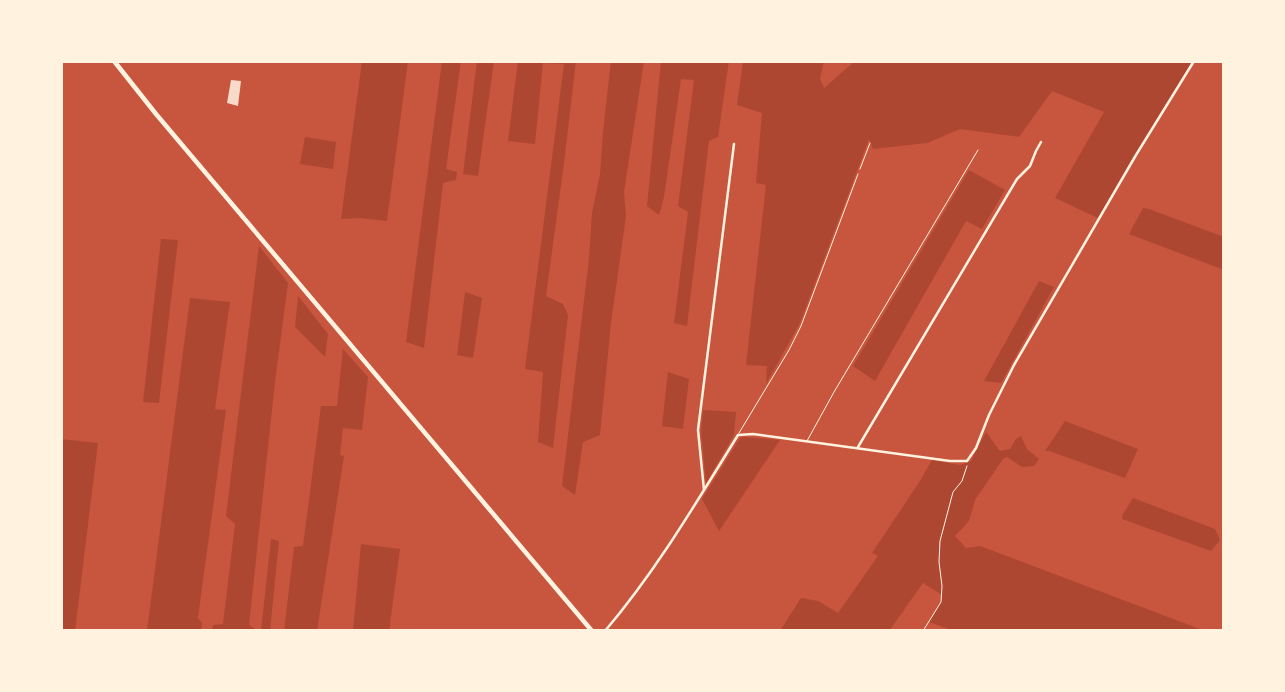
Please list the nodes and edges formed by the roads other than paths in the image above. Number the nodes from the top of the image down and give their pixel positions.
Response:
1 (114, 61) edge
2 (1194, 61) edge
3 (1041, 142) dead end
4 (734, 144) dead end
5 (978, 150) dead end
6 (858, 174) road end
7 (738, 435) junction
8 (806, 441) junction
9 (857, 448) junction
10 (704, 490) junction
11 (592, 631) edge
12 (605, 631) edge

1 - 11 main road
2 - 9 street
3 - 9 street
4 - 10 street
5 - 8 lane
6 - 7 lane
7 - 8 street
7 - 10 street
8 - 9 street
10 - 12 street

